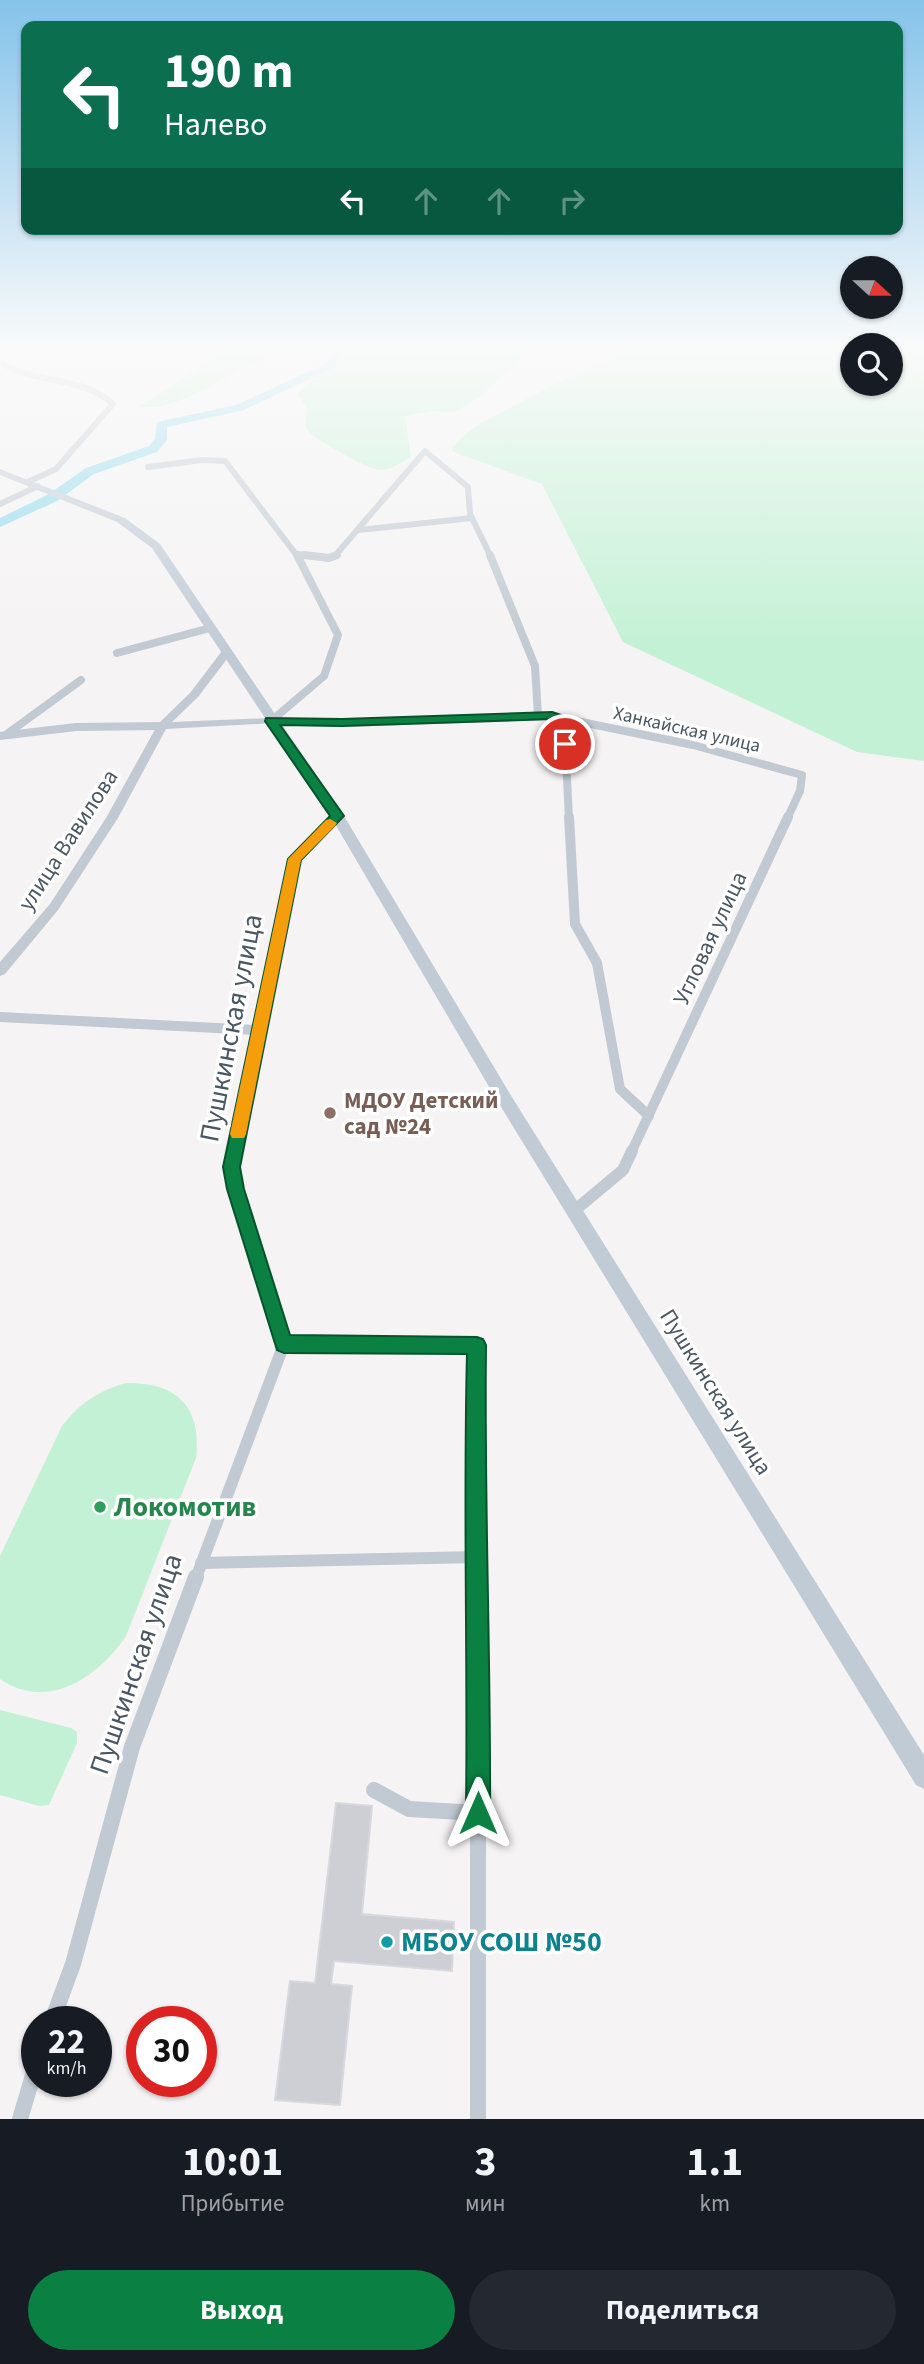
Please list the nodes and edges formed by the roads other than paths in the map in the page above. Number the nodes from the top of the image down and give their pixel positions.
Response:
1 (74, 449) edge
2 (148, 467) dead end
3 (0, 472) edge
4 (37, 486) junction
5 (0, 501) edge
6 (472, 518) junction
7 (359, 530) junction
8 (297, 554) junction
9 (210, 628) junction
10 (117, 653) dead end
11 (226, 653) junction
12 (80, 680) dead end
13 (538, 716) junction
14 (564, 718) junction
15 (271, 721) junction
16 (162, 726) junction
17 (2, 737) edge
18 (802, 775) joint
19 (337, 816) junction
20 (0, 971) edge
21 (0, 1017) edge
22 (258, 1030) junction
23 (649, 1116) junction
24 (575, 1211) junction
25 (284, 1344) junction
26 (478, 1557) junction
27 (201, 1563) junction
28 (924, 1777) edge
29 (374, 1790) dead end
30 (478, 1813) junction
31 (58, 2006) edge
32 (27, 2097) edge
33 (20, 2119) edge
34 (478, 2119) edge

1 - 4 street
2 - 8 street
3 - 4 main road, Пушкинская улица
4 - 5 street
4 - 9 main road, Пушкинская улица
6 - 7 street
6 - 7 street
6 - 13 street
7 - 8 street
8 - 15 street
9 - 10 street
9 - 11 main road, Пушкинская улица
11 - 15 main road, Пушкинская улица
11 - 16 street, улица Вавилова
12 - 17 street
13 - 14 street, Ханкайская улица
13 - 15 street, Ханкайская улица
14 - 18 street, Ханкайская улица
14 - 23 street
15 - 16 street
15 - 19 main road, Пушкинская улица
16 - 17 street
16 - 20 street, улица Вавилова
18 - 23 street, Угловая улица
19 - 22 street, Пушкинская улица
19 - 24 main road, Пушкинская улица
21 - 22 street
22 - 25 street, Пушкинская улица
23 - 24 street, Угловая улица
24 - 28 main road, Пушкинская улица
25 - 26 street
25 - 27 street, Пушкинская улица
26 - 27 street
26 - 30 street
27 - 31 street, Пушкинская улица
29 - 30 street
30 - 34 street
32 - 33 street

